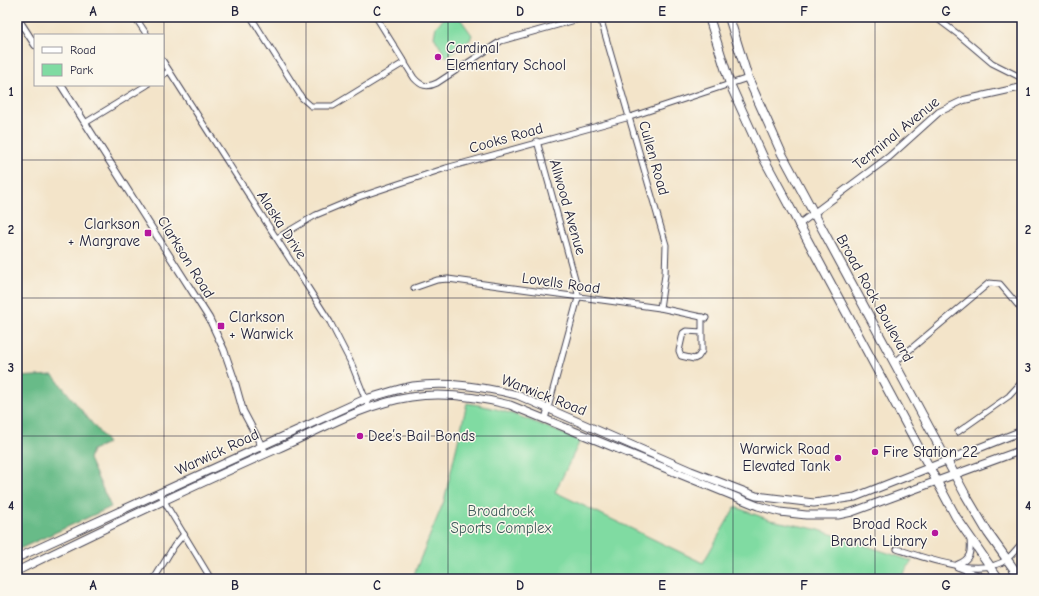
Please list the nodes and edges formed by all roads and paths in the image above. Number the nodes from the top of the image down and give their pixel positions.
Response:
1 (17, 17) edge
2 (135, 17) edge
3 (251, 17) edge
4 (376, 17) edge
5 (586, 17) edge
6 (600, 17) edge
7 (709, 17) edge
8 (729, 17) edge
9 (935, 17) edge
10 (146, 34) edge
11 (34, 43) edge
12 (405, 62) junction
13 (164, 63) edge
14 (169, 71) junction
15 (164, 74) edge
16 (748, 78) junction
17 (1022, 78) edge
18 (730, 84) junction
19 (62, 86) edge
20 (145, 86) edge
21 (1022, 87) edge
22 (630, 117) junction
23 (86, 123) junction
24 (537, 141) junction
25 (813, 214) junction
26 (798, 225) junction
27 (277, 238) junction
28 (414, 288) dead end
29 (578, 298) junction
30 (660, 308) junction
31 (1022, 310) edge
32 (702, 332) junction
33 (894, 363) junction
34 (1022, 382) edge
35 (365, 399) junction
36 (369, 408) junction
37 (548, 409) junction
38 (545, 419) junction
39 (1022, 431) edge
40 (958, 432) dead end
41 (261, 446) junction
42 (1022, 450) edge
43 (266, 454) junction
44 (946, 461) junction
45 (930, 468) junction
46 (955, 476) junction
47 (938, 482) junction
48 (160, 492) junction
49 (163, 500) junction
50 (184, 534) junction
51 (970, 538) junction
52 (1022, 543) edge
53 (897, 549) dead end
54 (17, 558) edge
55 (1007, 559) junction
56 (954, 565) junction
57 (990, 566) junction
58 (17, 571) edge
59 (154, 579) edge
60 (211, 579) edge
61 (989, 579) edge
62 (999, 579) edge
63 (1021, 579) edge

1 - 11 street
2 - 10 street
3 - 12 street
4 - 12 street
5 - 12 street
6 - 22 street, Cullen Road
7 - 18 main road
8 - 16 main road, Broad Rock Boulevard
9 - 17 street
13 - 14 street, Alaska Drive
14 - 15 street
14 - 27 street, Alaska Drive
16 - 18 street, Cooks Road
16 - 25 main road, Broad Rock Boulevard
18 - 22 street, Cooks Road
18 - 26 main road
19 - 23 street, Clarkson Road
20 - 23 street
21 - 25 street, Terminal Avenue
22 - 24 street, Cooks Road
22 - 30 street, Cullen Road
23 - 41 street, Clarkson Road
24 - 27 street, Cooks Road
24 - 29 street, Allwood Avenue
25 - 26 street, Terminal Avenue
25 - 33 main road, Broad Rock Boulevard
26 - 45 main road
27 - 35 street, Alaska Drive
28 - 29 street, Lovells Road
29 - 30 street, Lovells Road
29 - 37 street, Allwood Avenue
30 - 32 street, Lovells Road
31 - 33 street
32 - 32 street
33 - 44 main road, Broad Rock Boulevard
34 - 40 street
35 - 36 street, Alaska Drive
35 - 37 main road, Warwick Road
35 - 41 main road, Warwick Road
36 - 38 main road, Warwick Road
36 - 43 main road, Warwick Road
37 - 38 street, Allwood Avenue
37 - 45 main road, Warwick Road
38 - 47 main road, Warwick Road
39 - 44 main road, Warwick Road
41 - 43 street, Clarkson Road
41 - 48 main road, Warwick Road
42 - 46 main road, Warwick Road
43 - 49 main road, Warwick Road
44 - 45 main road, Warwick Road
44 - 46 main road, Broad Rock Boulevard
45 - 47 main road
46 - 47 main road, Warwick Road
46 - 55 main road, Broad Rock Boulevard
47 - 51 main road
48 - 49 street
48 - 54 main road, Warwick Road
49 - 50 street
49 - 58 main road, Warwick Road
50 - 59 street
50 - 60 street
51 - 56 street
51 - 57 main road
52 - 55 street
53 - 56 street
55 - 57 street
55 - 63 main road, Broad Rock Boulevard
56 - 57 street
56 - 61 street
57 - 62 main road

